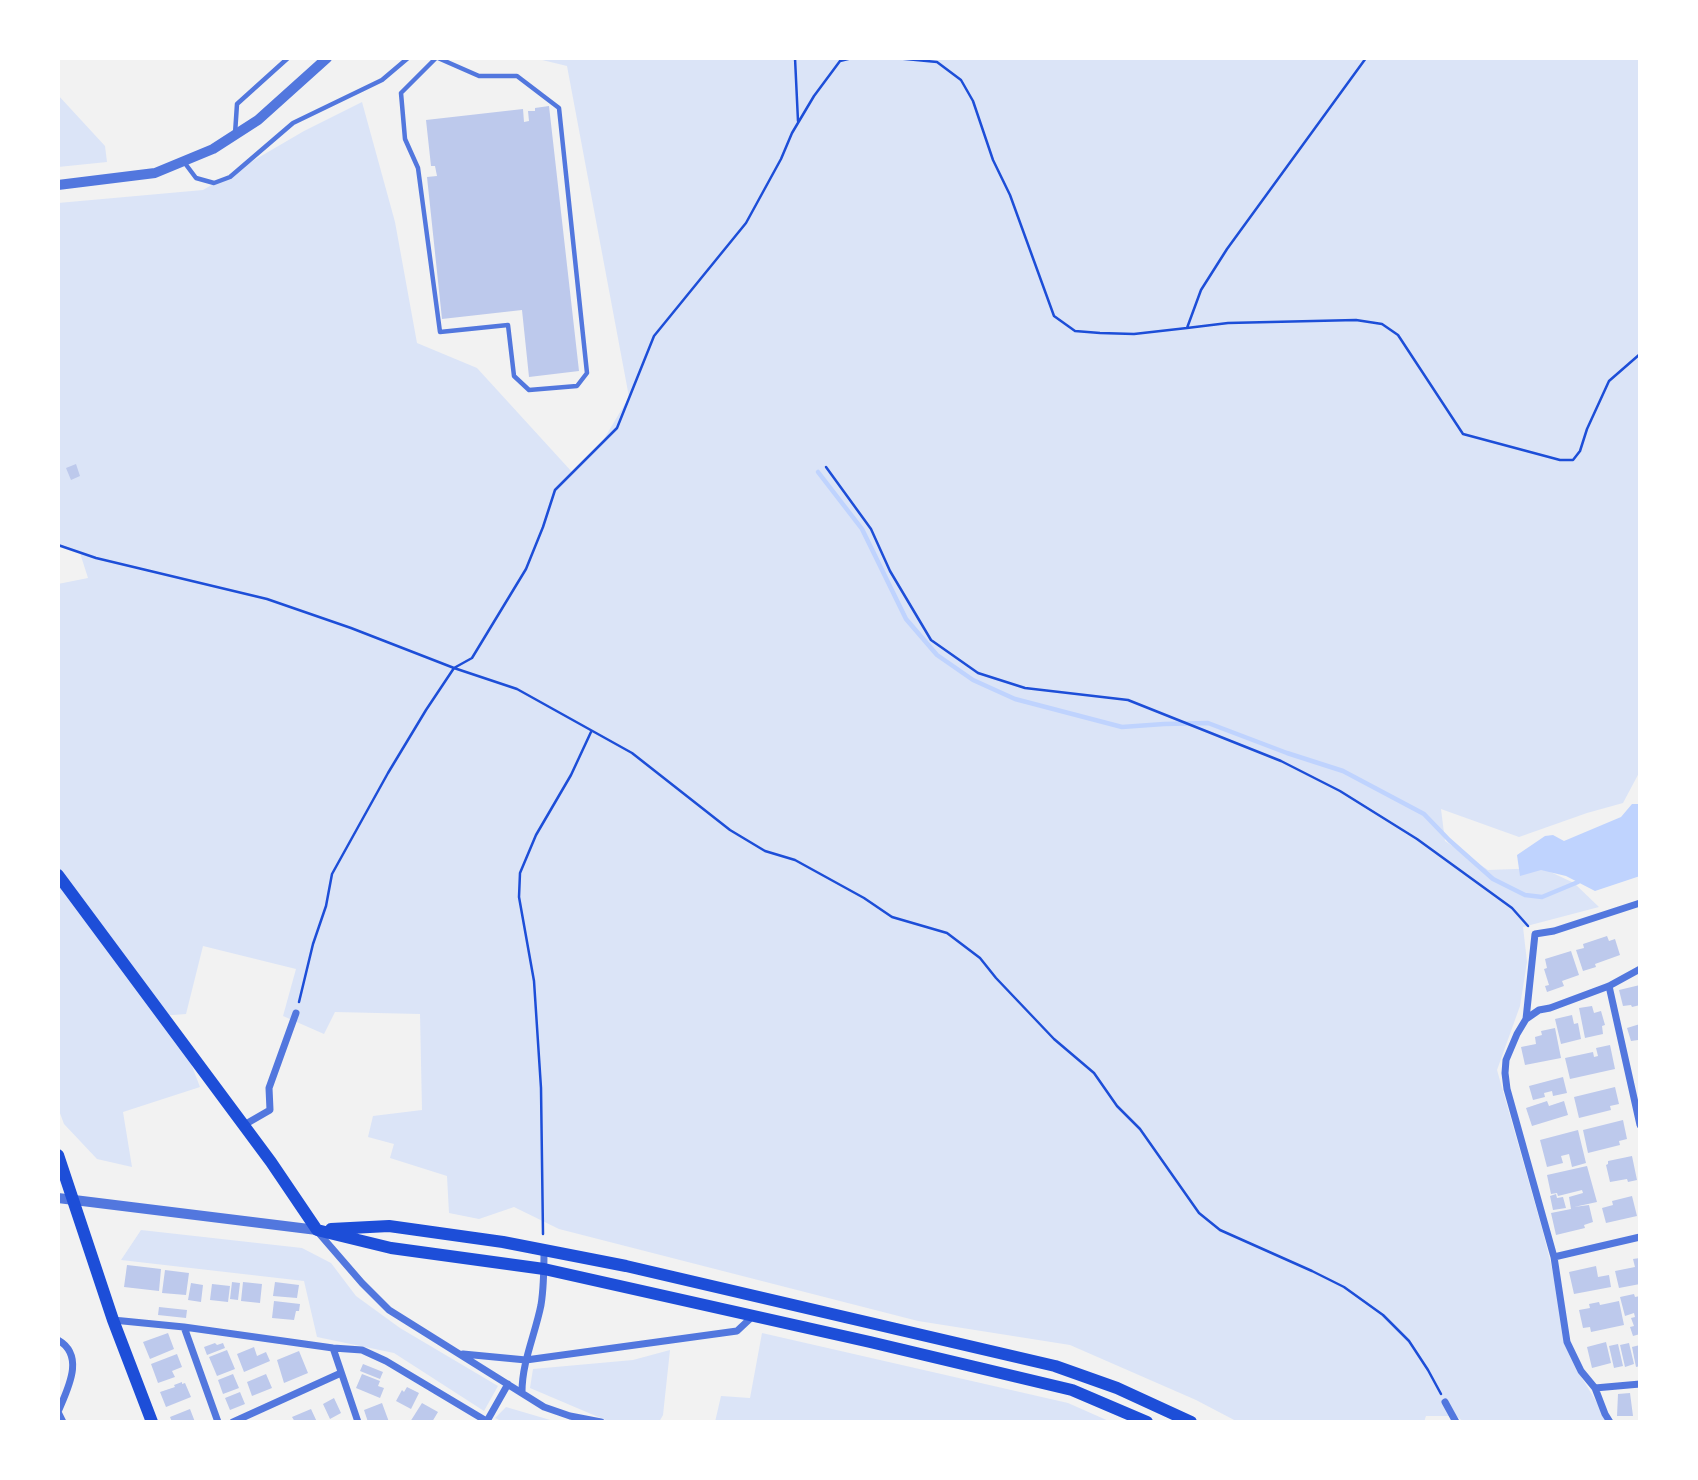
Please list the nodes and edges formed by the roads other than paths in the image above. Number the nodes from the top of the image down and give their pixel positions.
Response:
1 (288, 58) edge
2 (327, 58) edge
3 (408, 58) edge
4 (437, 58) edge
5 (235, 135) junction
6 (184, 161) junction
7 (58, 185) edge
8 (58, 875) edge
9 (1640, 903) edge
10 (1640, 969) edge
11 (1609, 986) junction
12 (296, 1013) road end
13 (1526, 1019) junction
14 (244, 1125) junction
15 (1640, 1125) edge
16 (58, 1155) edge
17 (58, 1198) edge
18 (73, 1199) junction
19 (317, 1230) junction
20 (1640, 1237) edge
21 (544, 1250) junction
22 (1554, 1257) junction
23 (544, 1269) junction
24 (753, 1316) junction
25 (113, 1320) junction
26 (184, 1327) junction
27 (58, 1340) edge
28 (333, 1348) junction
29 (459, 1354) junction
30 (526, 1360) junction
31 (341, 1373) junction
32 (508, 1384) junction
33 (1640, 1384) edge
34 (1595, 1388) junction
35 (522, 1392) junction
36 (1445, 1402) road end
37 (63, 1422) edge
38 (152, 1422) edge
39 (218, 1422) edge
40 (233, 1422) edge
41 (358, 1422) edge
42 (488, 1422) edge
43 (601, 1422) edge
44 (1146, 1422) edge
45 (1191, 1422) edge
46 (1456, 1422) edge
47 (1610, 1422) edge

1 - 5 lane
2 - 5 street
3 - 6 lane
4 - 4 lane
5 - 6 street
6 - 7 street
8 - 14 main road
9 - 13 street
10 - 11 street
11 - 13 street
11 - 15 street
12 - 14 street
13 - 22 street
14 - 19 main road
16 - 18 main road
17 - 18 street
18 - 19 street
18 - 25 main road
19 - 21 main road
19 - 23 main road
19 - 29 street
20 - 22 street
21 - 23 street
21 - 45 main road
22 - 34 street
23 - 24 main road
23 - 30 street
24 - 30 street
24 - 44 main road
25 - 26 street
25 - 38 main road
26 - 28 street
26 - 39 street
27 - 37 street
28 - 31 street
28 - 42 street
29 - 30 street
29 - 32 street
30 - 35 street
31 - 40 street
31 - 41 street
32 - 35 street
32 - 42 street
33 - 34 street
34 - 47 street
35 - 43 street
36 - 46 street

